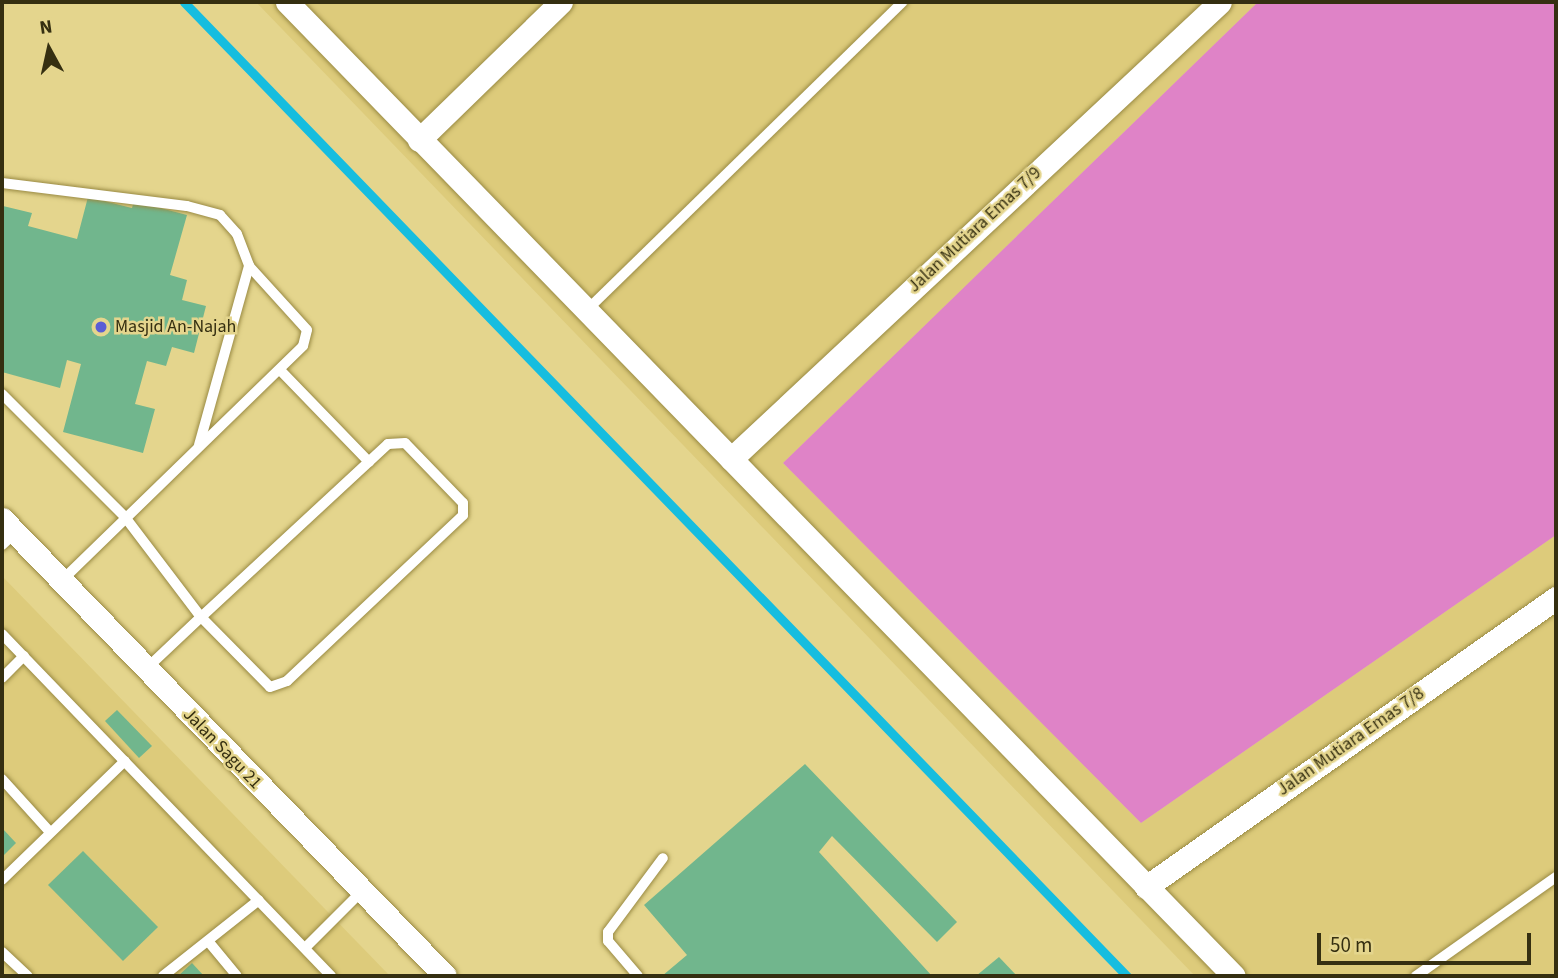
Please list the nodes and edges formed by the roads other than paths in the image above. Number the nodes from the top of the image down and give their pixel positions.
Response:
1 (286, 2) edge
2 (561, 2) edge
3 (903, 2) edge
4 (1220, 2) edge
5 (419, 140) junction
6 (2, 183) edge
7 (249, 266) junction
8 (584, 312) junction
9 (280, 370) junction
10 (2, 394) edge
11 (199, 445) junction
12 (731, 459) junction
13 (369, 462) junction
14 (125, 517) junction
15 (6, 532) edge
16 (61, 581) junction
17 (1556, 598) edge
18 (201, 617) junction
19 (2, 634) edge
20 (23, 656) junction
21 (145, 670) junction
22 (2, 678) edge
23 (125, 761) junction
24 (2, 779) edge
25 (49, 831) junction
26 (663, 858) dead end
27 (1556, 877) edge
28 (2, 880) edge
29 (1146, 887) junction
30 (362, 891) junction
31 (259, 900) junction
32 (208, 941) junction
33 (305, 948) junction
34 (2, 952) edge
35 (28, 976) edge
36 (163, 976) edge
37 (237, 976) edge
38 (331, 976) edge
39 (445, 976) edge
40 (638, 976) edge
41 (1234, 976) edge
42 (1416, 976) edge

1 - 5 street
2 - 5 street
3 - 8 lane
4 - 12 street, Jalan Mutiara Emas 7/9
5 - 8 street
6 - 7 lane
7 - 9 lane
7 - 11 lane
8 - 12 street
9 - 11 lane
9 - 13 lane
10 - 14 lane
11 - 14 lane
12 - 29 street
13 - 18 lane
13 - 18 lane
14 - 16 lane
14 - 18 lane
15 - 16 street, Jalan Sagu 21
16 - 21 street, Jalan Sagu 21
17 - 29 street, Jalan Mutiara Emas 7/8
18 - 21 lane
19 - 20 lane
20 - 22 lane
20 - 23 lane
21 - 30 street, Jalan Sagu 21
23 - 25 lane
23 - 31 lane
24 - 25 lane
25 - 28 lane
26 - 40 lane
27 - 42 lane
29 - 41 street
30 - 33 lane
30 - 39 street, Jalan Sagu 21
31 - 32 lane
31 - 33 lane
32 - 36 lane
32 - 37 lane
33 - 38 lane
34 - 35 lane

